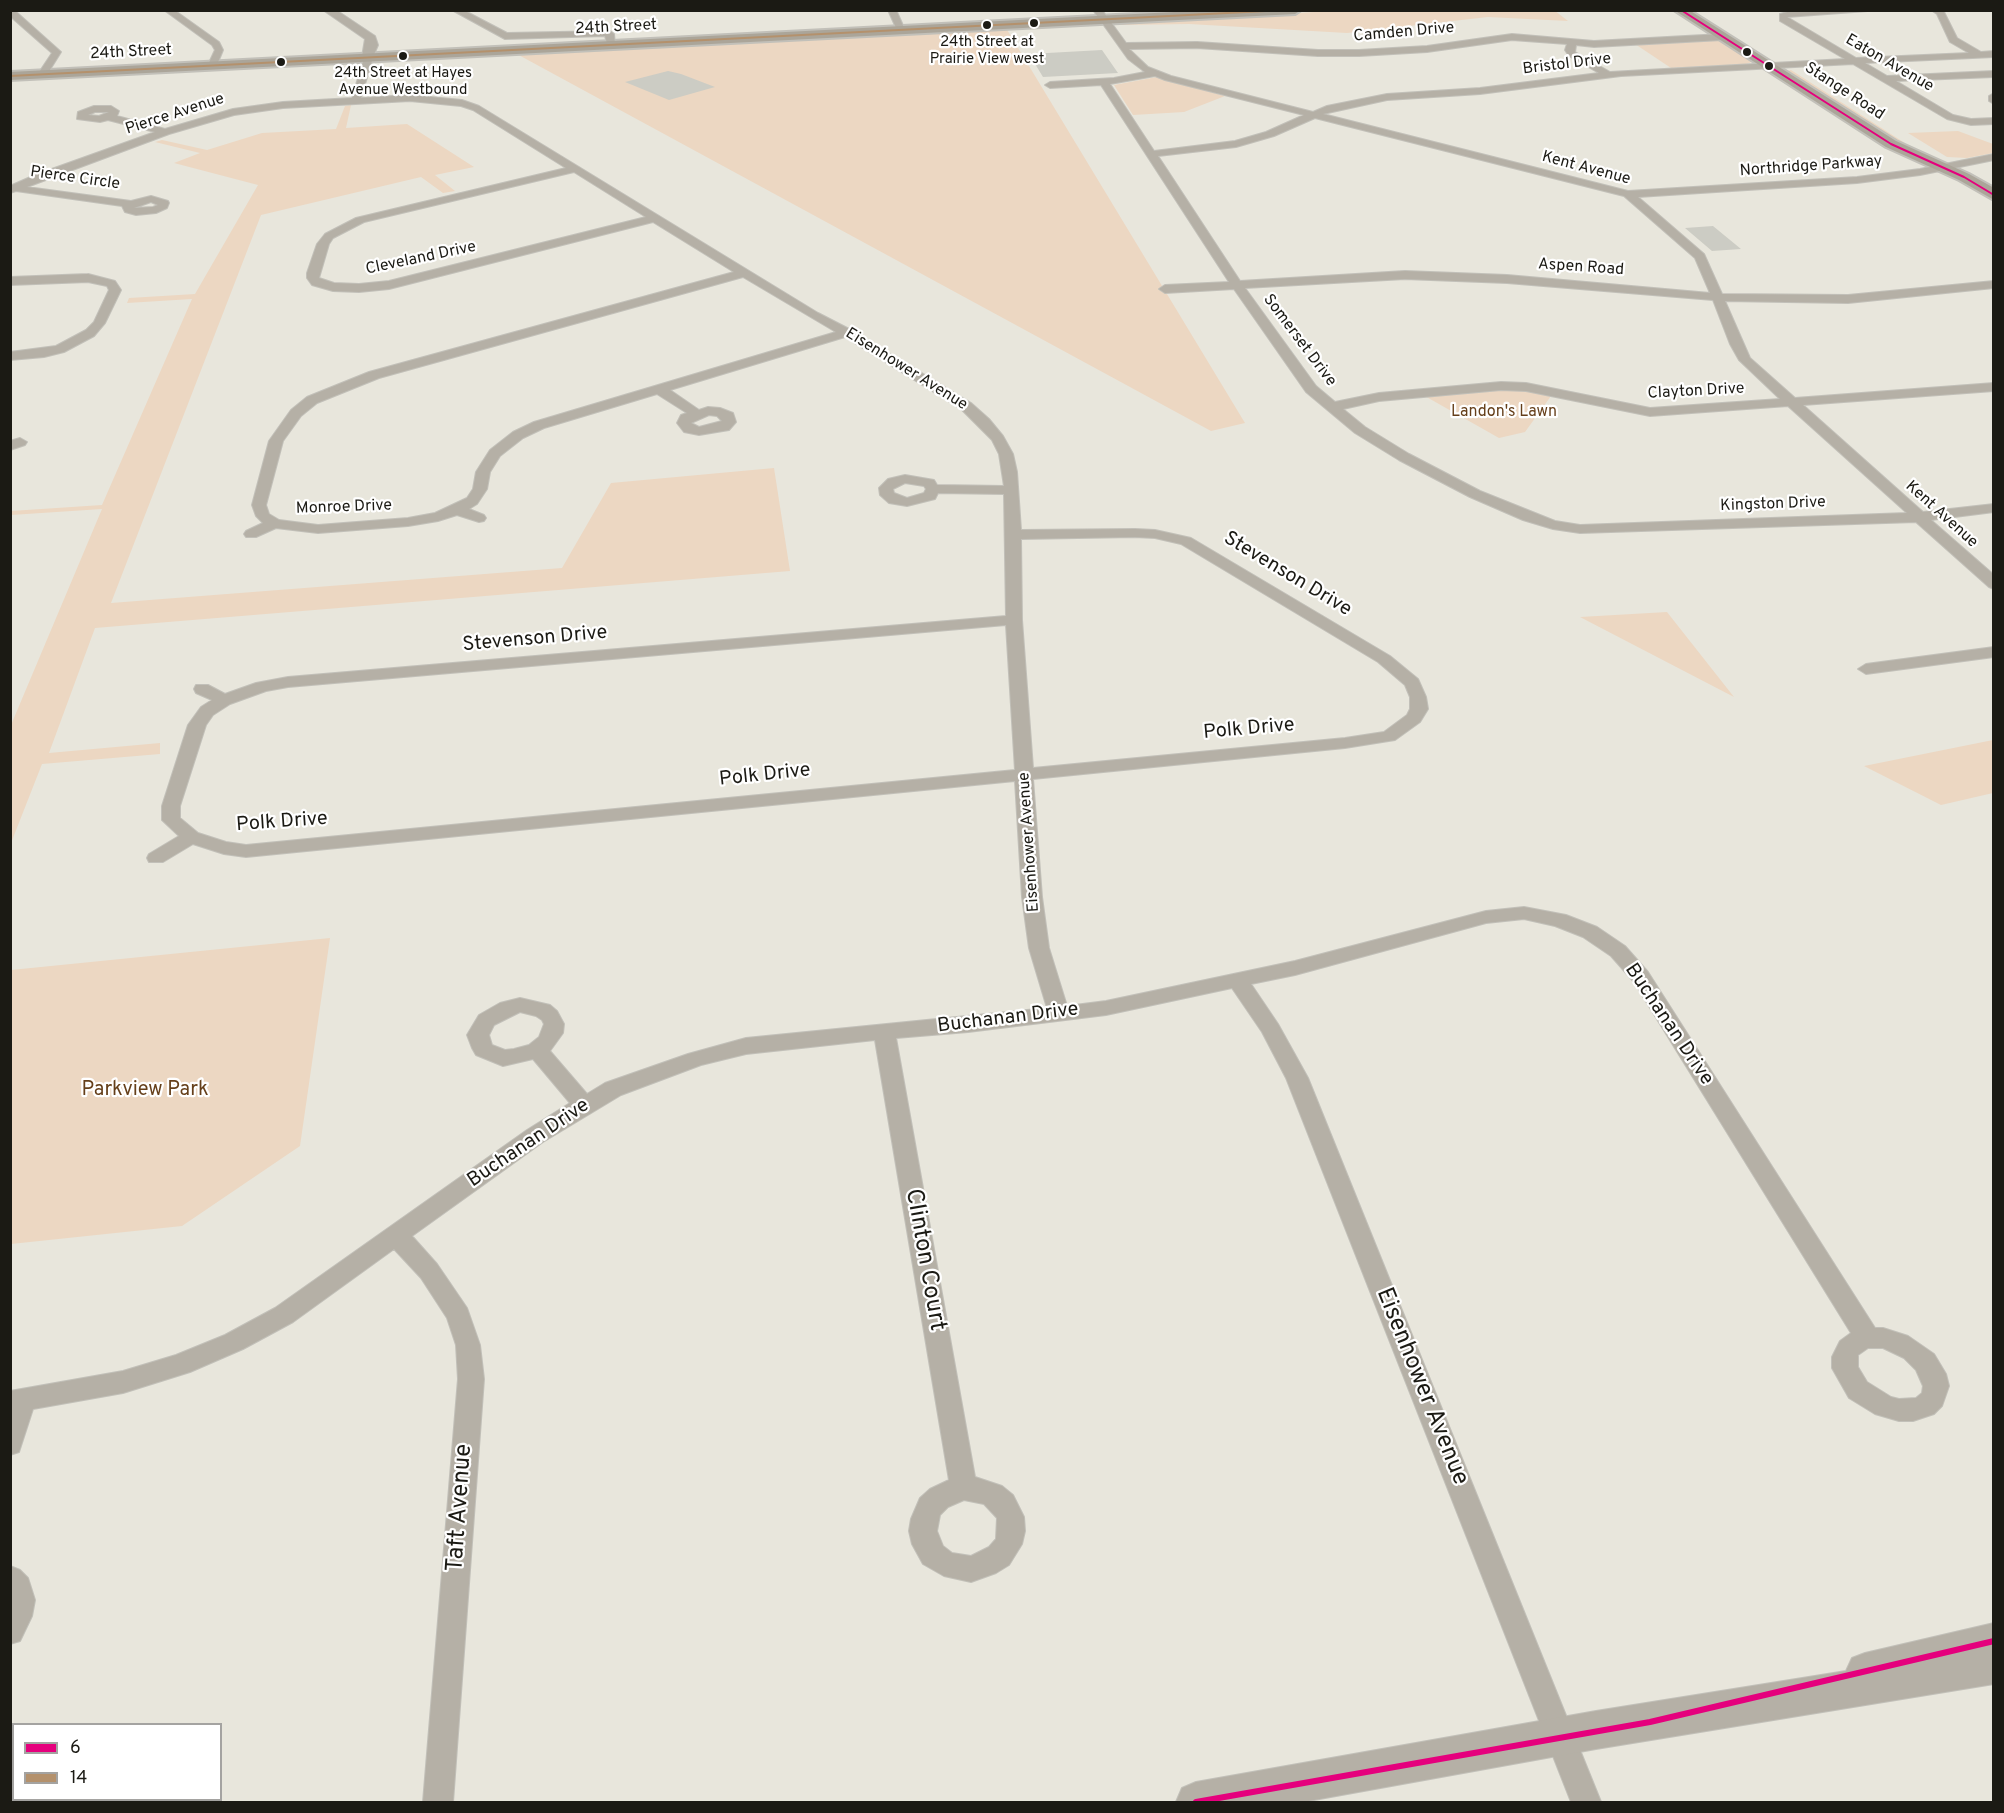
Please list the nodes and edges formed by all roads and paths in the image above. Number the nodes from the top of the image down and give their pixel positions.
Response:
1 (10, 10) edge
2 (168, 10) edge
3 (328, 10) edge
4 (456, 10) edge
5 (892, 10) edge
6 (1295, 10) edge
7 (1680, 10) edge
8 (1697, 10) edge
9 (1877, 10) edge
10 (1935, 10) edge
11 (1100, 15) edge
12 (901, 30) junction
13 (1722, 37) junction
14 (1572, 43) junction
15 (611, 45) junction
16 (1125, 46) junction
17 (1978, 54) junction
18 (1994, 54) edge
19 (368, 57) junction
20 (1854, 61) junction
21 (1784, 64) junction
22 (213, 65) junction
23 (1767, 65) junction
24 (1156, 73) junction
25 (43, 74) junction
26 (1607, 74) junction
27 (1994, 74) edge
28 (10, 76) edge
29 (1886, 79) junction
30 (1104, 82) junction
31 (1050, 85) dead end
32 (1994, 96) edge
33 (356, 100) junction
34 (1994, 101) edge
35 (1312, 116) junction
36 (109, 117) dead end
37 (1994, 121) edge
38 (165, 132) junction
39 (1153, 154) junction
40 (1994, 157) edge
41 (1958, 164) junction
42 (1942, 167) junction
43 (575, 169) junction
44 (1989, 174) dead end
45 (12, 189) edge
46 (1628, 194) junction
47 (1994, 195) edge
48 (131, 204) dead end
49 (655, 218) junction
50 (744, 273) junction
51 (114, 274) dead end
52 (10, 281) edge
53 (101, 281) junction
54 (1994, 284) edge
55 (1237, 285) junction
56 (333, 287) junction
57 (1165, 289) dead end
58 (319, 297) dead end
59 (1718, 297) junction
60 (847, 333) junction
61 (10, 356) edge
62 (1994, 387) edge
63 (659, 389) junction
64 (288, 398) dead end
65 (312, 400) junction
66 (1792, 402) junction
67 (1331, 407) junction
68 (695, 413) dead end
69 (933, 489) dead end
70 (1011, 490) junction
71 (1994, 508) edge
72 (457, 510) junction
73 (1919, 517) junction
74 (479, 518) dead end
75 (274, 523) junction
76 (1553, 525) joint
77 (251, 534) dead end
78 (1014, 535) junction
79 (1994, 585) edge
80 (1014, 620) junction
81 (1994, 652) edge
82 (1866, 669) dead end
83 (202, 689) dead end
84 (224, 700) junction
85 (1345, 743) joint
86 (1025, 773) junction
87 (191, 837) junction
88 (156, 858) dead end
89 (1238, 981) junction
90 (1059, 1014) junction
91 (885, 1033) junction
92 (537, 1050) dead end
93 (584, 1105) junction
94 (397, 1236) junction
95 (1868, 1338) dead end
96 (16, 1401) edge
97 (10, 1444) edge
98 (964, 1488) dead end
99 (10, 1579) edge
100 (10, 1631) edge
101 (1994, 1641) edge
102 (1994, 1666) edge
103 (1650, 1722) junction
104 (1560, 1737) junction
105 (438, 1803) edge
106 (1196, 1803) edge
107 (1586, 1803) edge

1 - 25 street
2 - 22 street
3 - 19 street
4 - 15 street
5 - 12 street
6 - 11 main road, 24th Street
7 - 13 main road, Stange Road
8 - 21 main road, Stange Road
9 - 20 street, Eaton Avenue
10 - 17 street
11 - 12 main road, 24th Street
11 - 16 street, Kent Avenue
12 - 15 main road, 24th Street
13 - 14 street, Camden Drive
13 - 23 main road, Stange Road
14 - 16 street, Camden Drive
14 - 26 street
15 - 19 main road, 24th Street
16 - 24 street, Kent Avenue
17 - 18 street, Bristol Drive
17 - 20 street, Bristol Drive
19 - 22 main road, 24th Street
19 - 33 street
20 - 21 street, Bristol Drive
20 - 29 street, Eaton Avenue
21 - 23 street, Bristol Drive
21 - 41 main road, Stange Road
22 - 25 main road, 24th Street
23 - 26 street, Bristol Drive
23 - 42 main road, Stange Road
24 - 30 street
24 - 35 street, Kent Avenue
25 - 28 main road, 24th Street
26 - 35 street, Bristol Drive
27 - 29 street
29 - 37 street, Eaton Avenue
30 - 31 street
30 - 39 street, Somerset Drive
32 - 34 street
33 - 38 street, Pierce Avenue
33 - 43 street, Eisenhower Avenue
35 - 39 street, Bristol Drive
35 - 46 street, Kent Avenue
36 - 38 street
38 - 45 street, Pierce Avenue
39 - 55 street, Somerset Drive
40 - 41 street, Northridge Parkway
41 - 42 street, Northridge Parkway
41 - 44 main road, Stange Road
42 - 46 street, Northridge Parkway
42 - 47 main road, Stange Road
43 - 49 street, Eisenhower Avenue
43 - 56 street
45 - 48 street, Pierce Circle
46 - 59 street, Kent Avenue
49 - 50 street, Eisenhower Avenue
49 - 56 street, Cleveland Drive
50 - 60 street, Eisenhower Avenue
50 - 65 street, Monroe Drive
51 - 53 street
52 - 53 street
53 - 61 street
54 - 59 street, Aspen Road
55 - 57 street, Aspen Road
55 - 59 street, Aspen Road
55 - 67 street, Somerset Drive
56 - 58 street
59 - 66 street, Kent Avenue
60 - 63 street, Monroe Drive
60 - 70 street, Eisenhower Avenue
62 - 66 street, Clayton Drive
63 - 68 street
63 - 72 street, Monroe Drive
64 - 65 street
65 - 75 street, Monroe Drive
66 - 67 street, Clayton Drive
66 - 73 street, Kent Avenue
67 - 76 street, Somerset Drive
69 - 70 street
70 - 78 street, Eisenhower Avenue
71 - 73 street, Kingston Drive
72 - 74 street
72 - 75 street, Monroe Drive
73 - 76 street, Kingston Drive
73 - 79 street, Kent Avenue
75 - 77 street
78 - 80 street, Eisenhower Avenue
78 - 85 street, Stevenson Drive
80 - 84 street, Stevenson Drive
80 - 86 street, Eisenhower Avenue
81 - 82 street
83 - 84 street
84 - 87 street, Stevenson Drive
85 - 86 street, Polk Drive
86 - 87 street, Polk Drive
86 - 90 street, Eisenhower Avenue
87 - 88 street
89 - 90 street, Buchanan Drive
89 - 95 street, Buchanan Drive
89 - 104 street, Eisenhower Avenue
90 - 91 street, Buchanan Drive
91 - 93 street, Buchanan Drive
91 - 98 street, Clinton Court
92 - 93 street
93 - 94 street, Buchanan Drive
94 - 96 street, Buchanan Drive
94 - 105 street, Taft Avenue
96 - 97 street
99 - 100 street
101 - 103 street
102 - 103 street
103 - 104 street
104 - 106 street
104 - 107 street, Eisenhower Avenue

